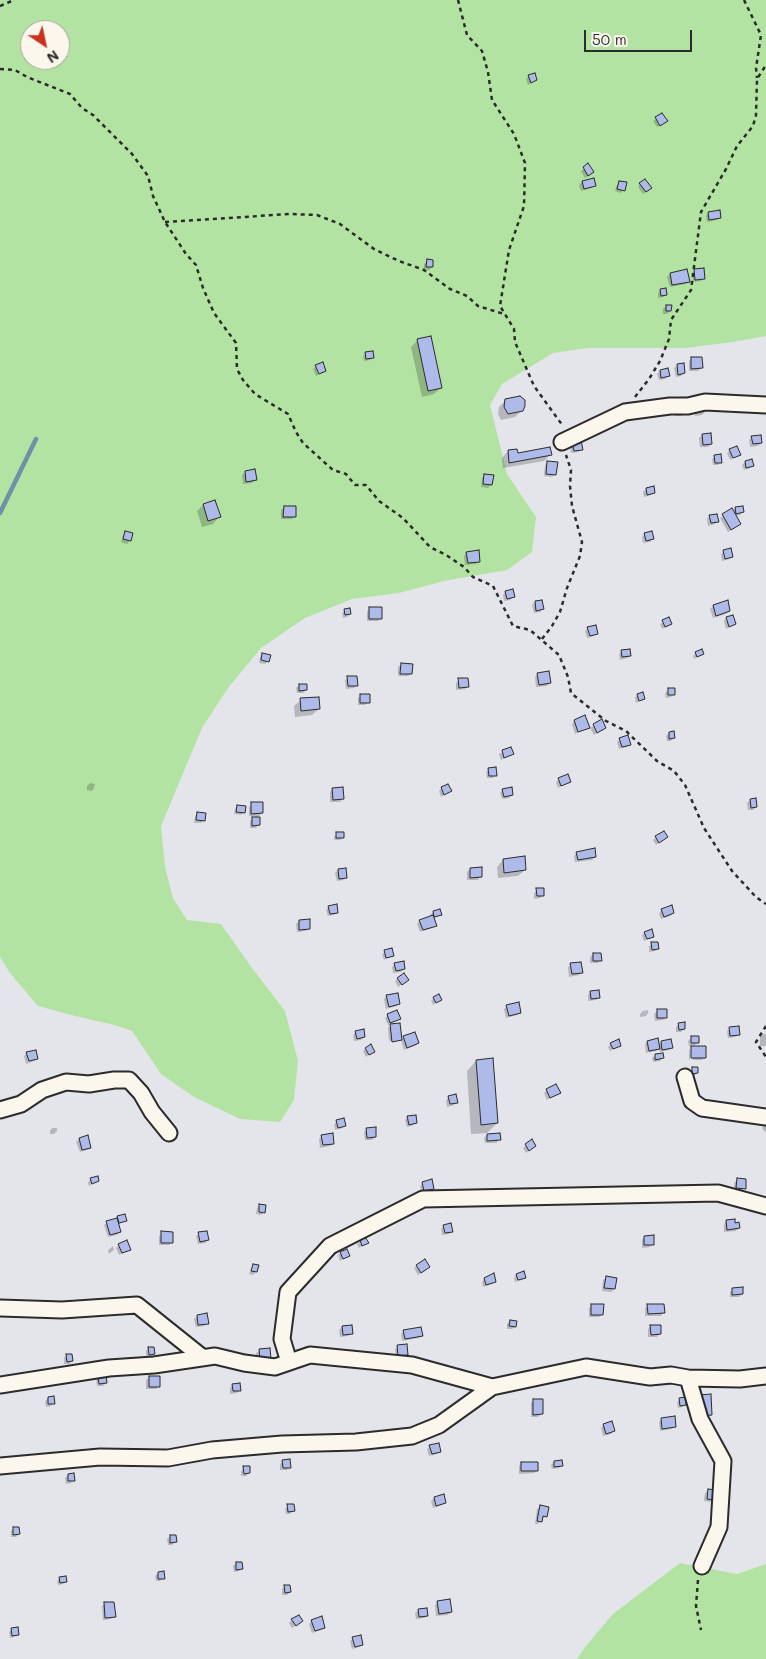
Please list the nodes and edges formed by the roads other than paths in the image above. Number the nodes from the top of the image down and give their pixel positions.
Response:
1 (766, 405) edge
2 (562, 442) road end
3 (685, 1077) dead end
4 (0, 1110) edge
5 (766, 1118) edge
6 (169, 1133) dead end
7 (766, 1206) edge
8 (0, 1308) edge
9 (202, 1357) junction
10 (290, 1362) junction
11 (766, 1376) edge
12 (688, 1378) junction
13 (0, 1385) edge
14 (492, 1387) junction
15 (0, 1466) edge
16 (702, 1566) road end

1 - 2 street
3 - 5 street
4 - 6 street
7 - 10 street
8 - 9 street
9 - 10 street
9 - 13 street
10 - 14 street
11 - 12 street
12 - 14 street
12 - 16 street
14 - 15 street

